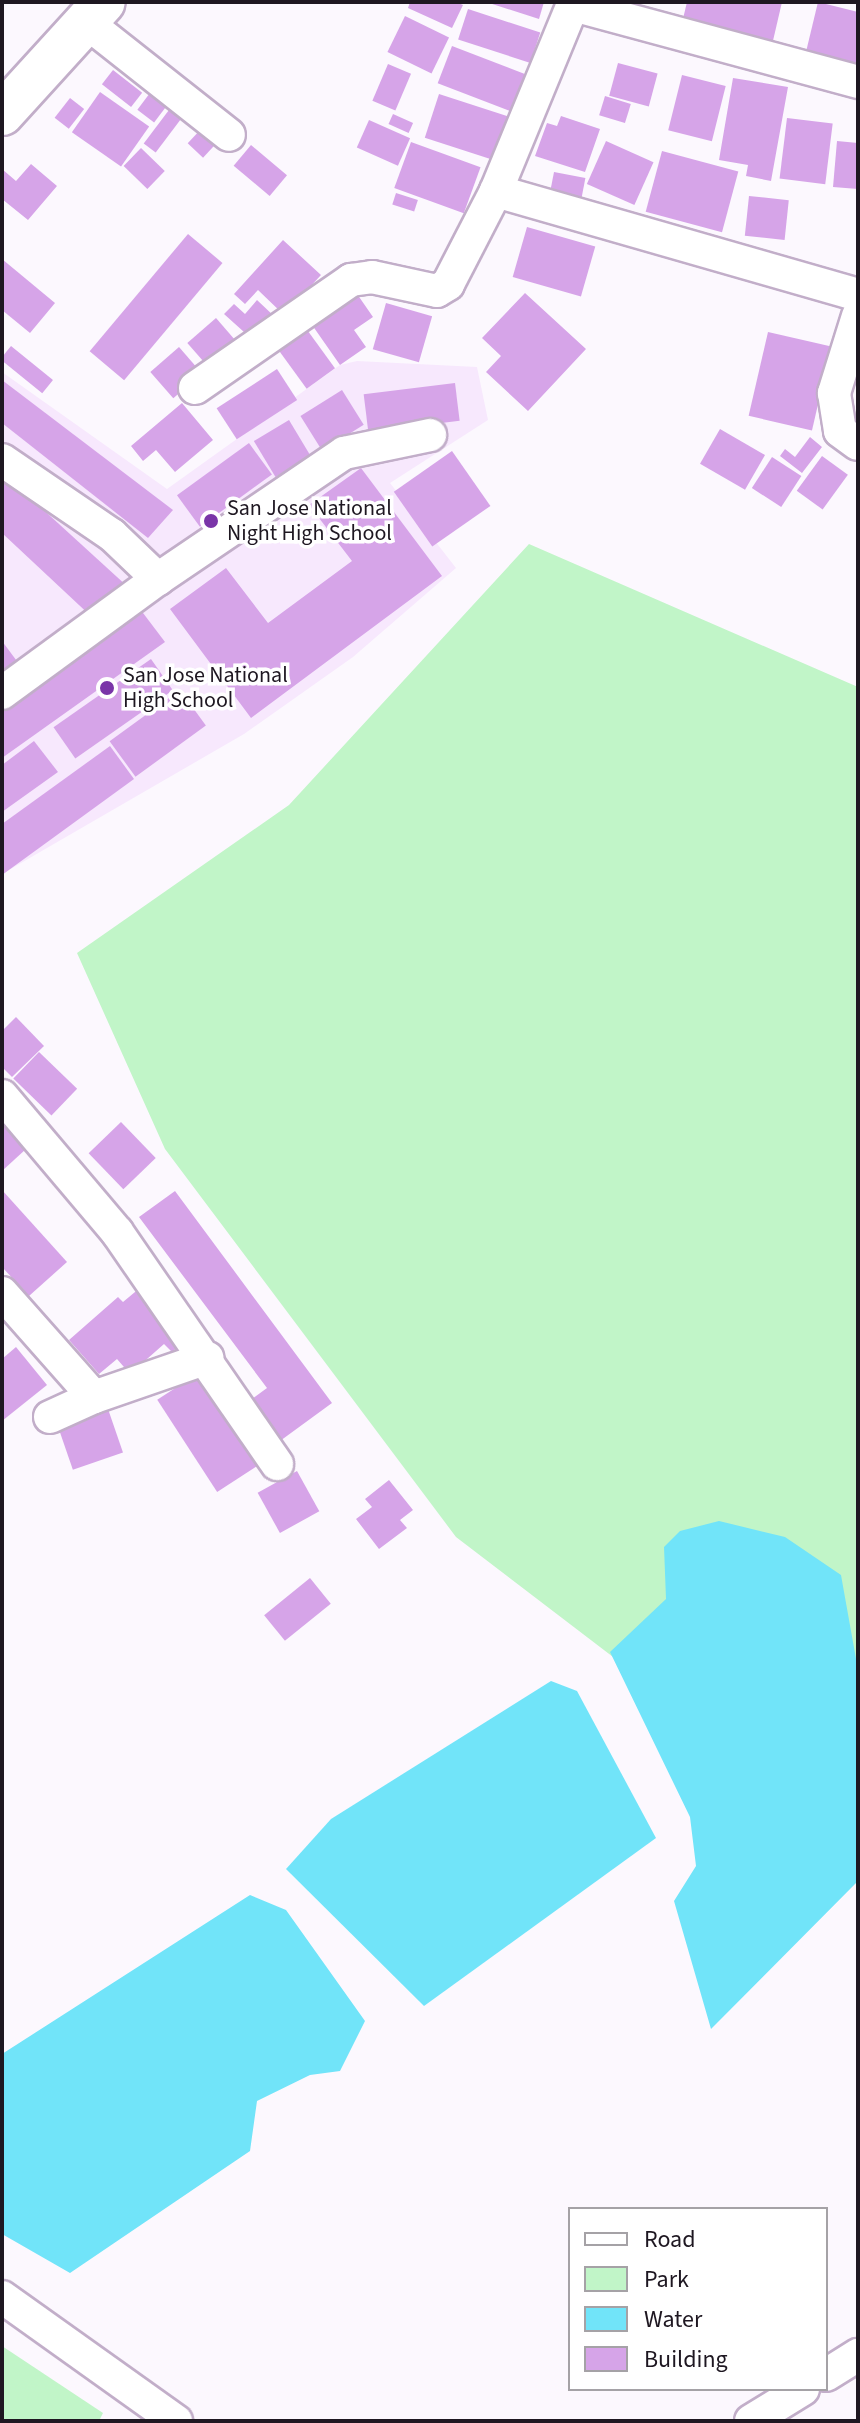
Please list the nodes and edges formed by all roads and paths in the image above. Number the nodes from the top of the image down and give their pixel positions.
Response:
1 (574, 3) edge
2 (95, 12) edge
3 (858, 82) edge
4 (2, 114) edge
5 (229, 135) dead end
6 (496, 191) junction
7 (858, 295) edge
8 (858, 316) edge
9 (195, 388) dead end
10 (430, 435) dead end
11 (858, 444) edge
12 (2, 460) edge
13 (158, 579) junction
14 (2, 693) edge
15 (2, 1096) edge
16 (2, 1293) edge
17 (207, 1358) junction
18 (94, 1397) junction
19 (50, 1417) dead end
20 (277, 1464) dead end
21 (2, 2297) edge
22 (858, 2355) edge
23 (828, 2374) edge
24 (800, 2391) edge
25 (176, 2421) edge
26 (751, 2421) edge

1 - 3 street
1 - 6 street
2 - 4 main road
2 - 5 street
6 - 7 street
6 - 9 street
8 - 11 street
10 - 13 street
12 - 13 street
13 - 14 street
15 - 17 street
16 - 18 street
17 - 18 street
17 - 20 street
18 - 19 street
21 - 25 street
22 - 23 street
24 - 26 street

